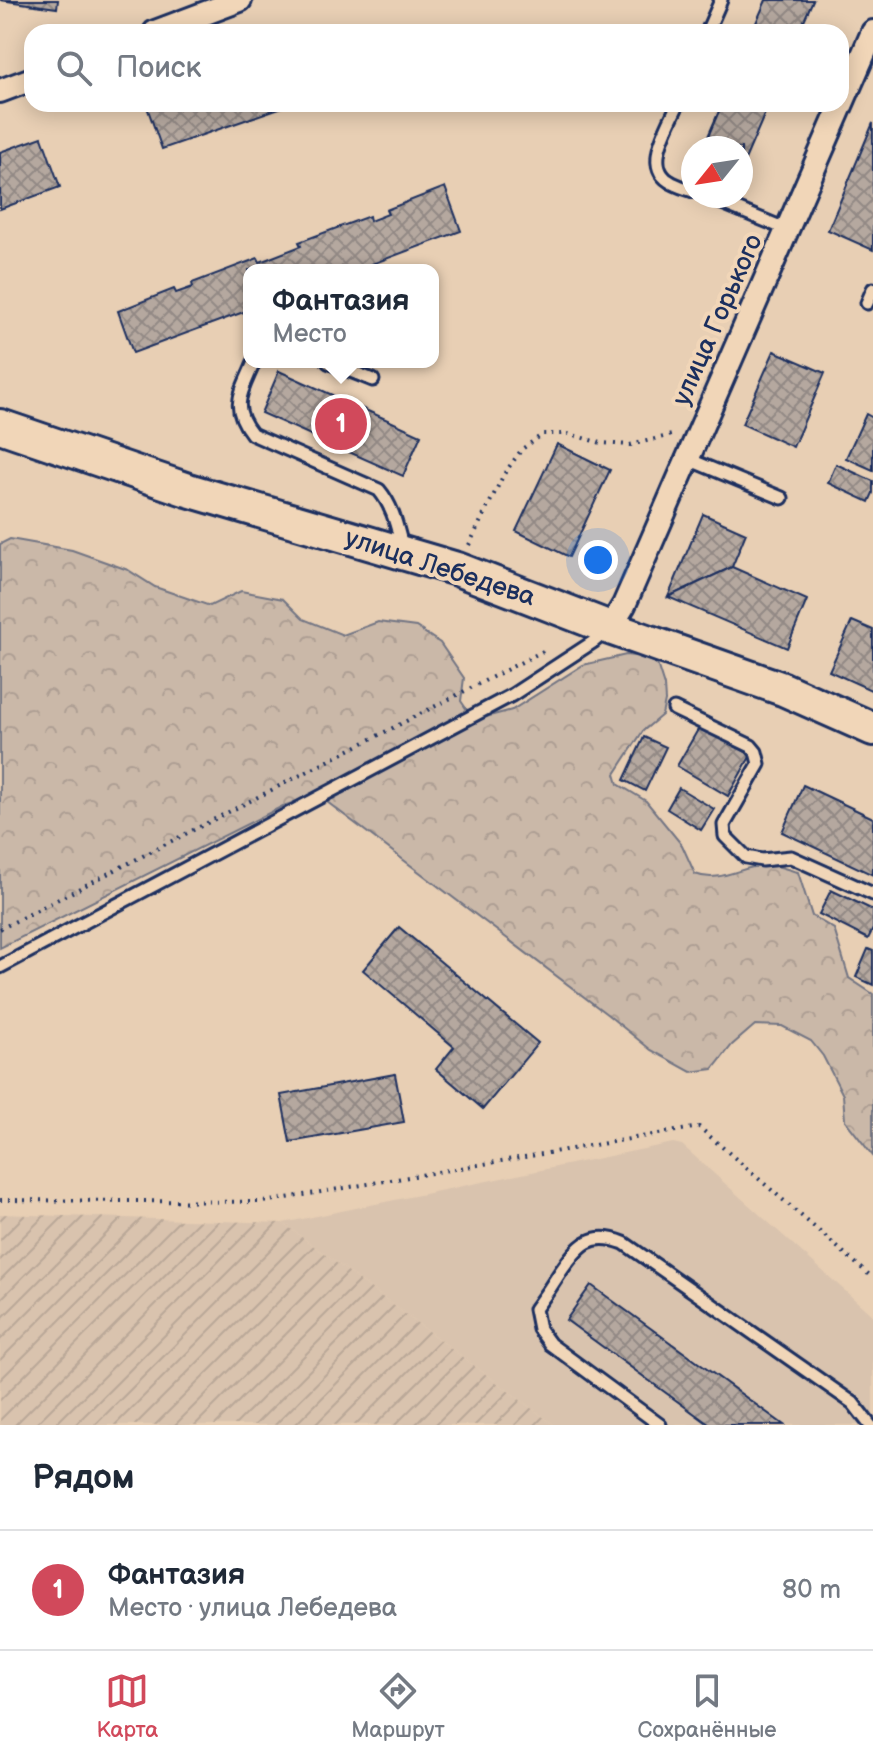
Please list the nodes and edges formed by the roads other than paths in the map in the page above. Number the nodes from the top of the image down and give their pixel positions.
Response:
1 (240, 0) edge
2 (721, 0) edge
3 (176, 24) edge
4 (710, 24) edge
5 (871, 44) edge
6 (24, 82) edge
7 (0, 91) edge
8 (849, 93) edge
9 (675, 112) edge
10 (841, 112) edge
11 (681, 186) edge
12 (734, 208) edge
13 (788, 230) junction
14 (873, 289) edge
15 (867, 303) dead end
16 (252, 368) edge
17 (343, 368) edge
18 (373, 380) dead end
19 (0, 426) edge
20 (688, 459) junction
21 (782, 498) dead end
22 (403, 552) junction
23 (610, 628) junction
24 (674, 709) dead end
25 (873, 729) edge
26 (873, 894) edge
27 (0, 967) edge
28 (660, 1425) edge
29 (870, 1425) edge

1 - 3 street
2 - 4 lane
5 - 8 street, улица Горького
6 - 7 street
9 - 11 lane
10 - 13 street, улица Горького
12 - 13 lane
13 - 20 street, улица Горького
14 - 15 lane
16 - 22 lane
17 - 18 lane
19 - 22 street, улица Лебедева
20 - 21 lane
20 - 23 street, улица Горького
22 - 23 street, улица Лебедева
23 - 25 street, улица Лебедева
23 - 27 lane
24 - 26 lane
28 - 29 lane

